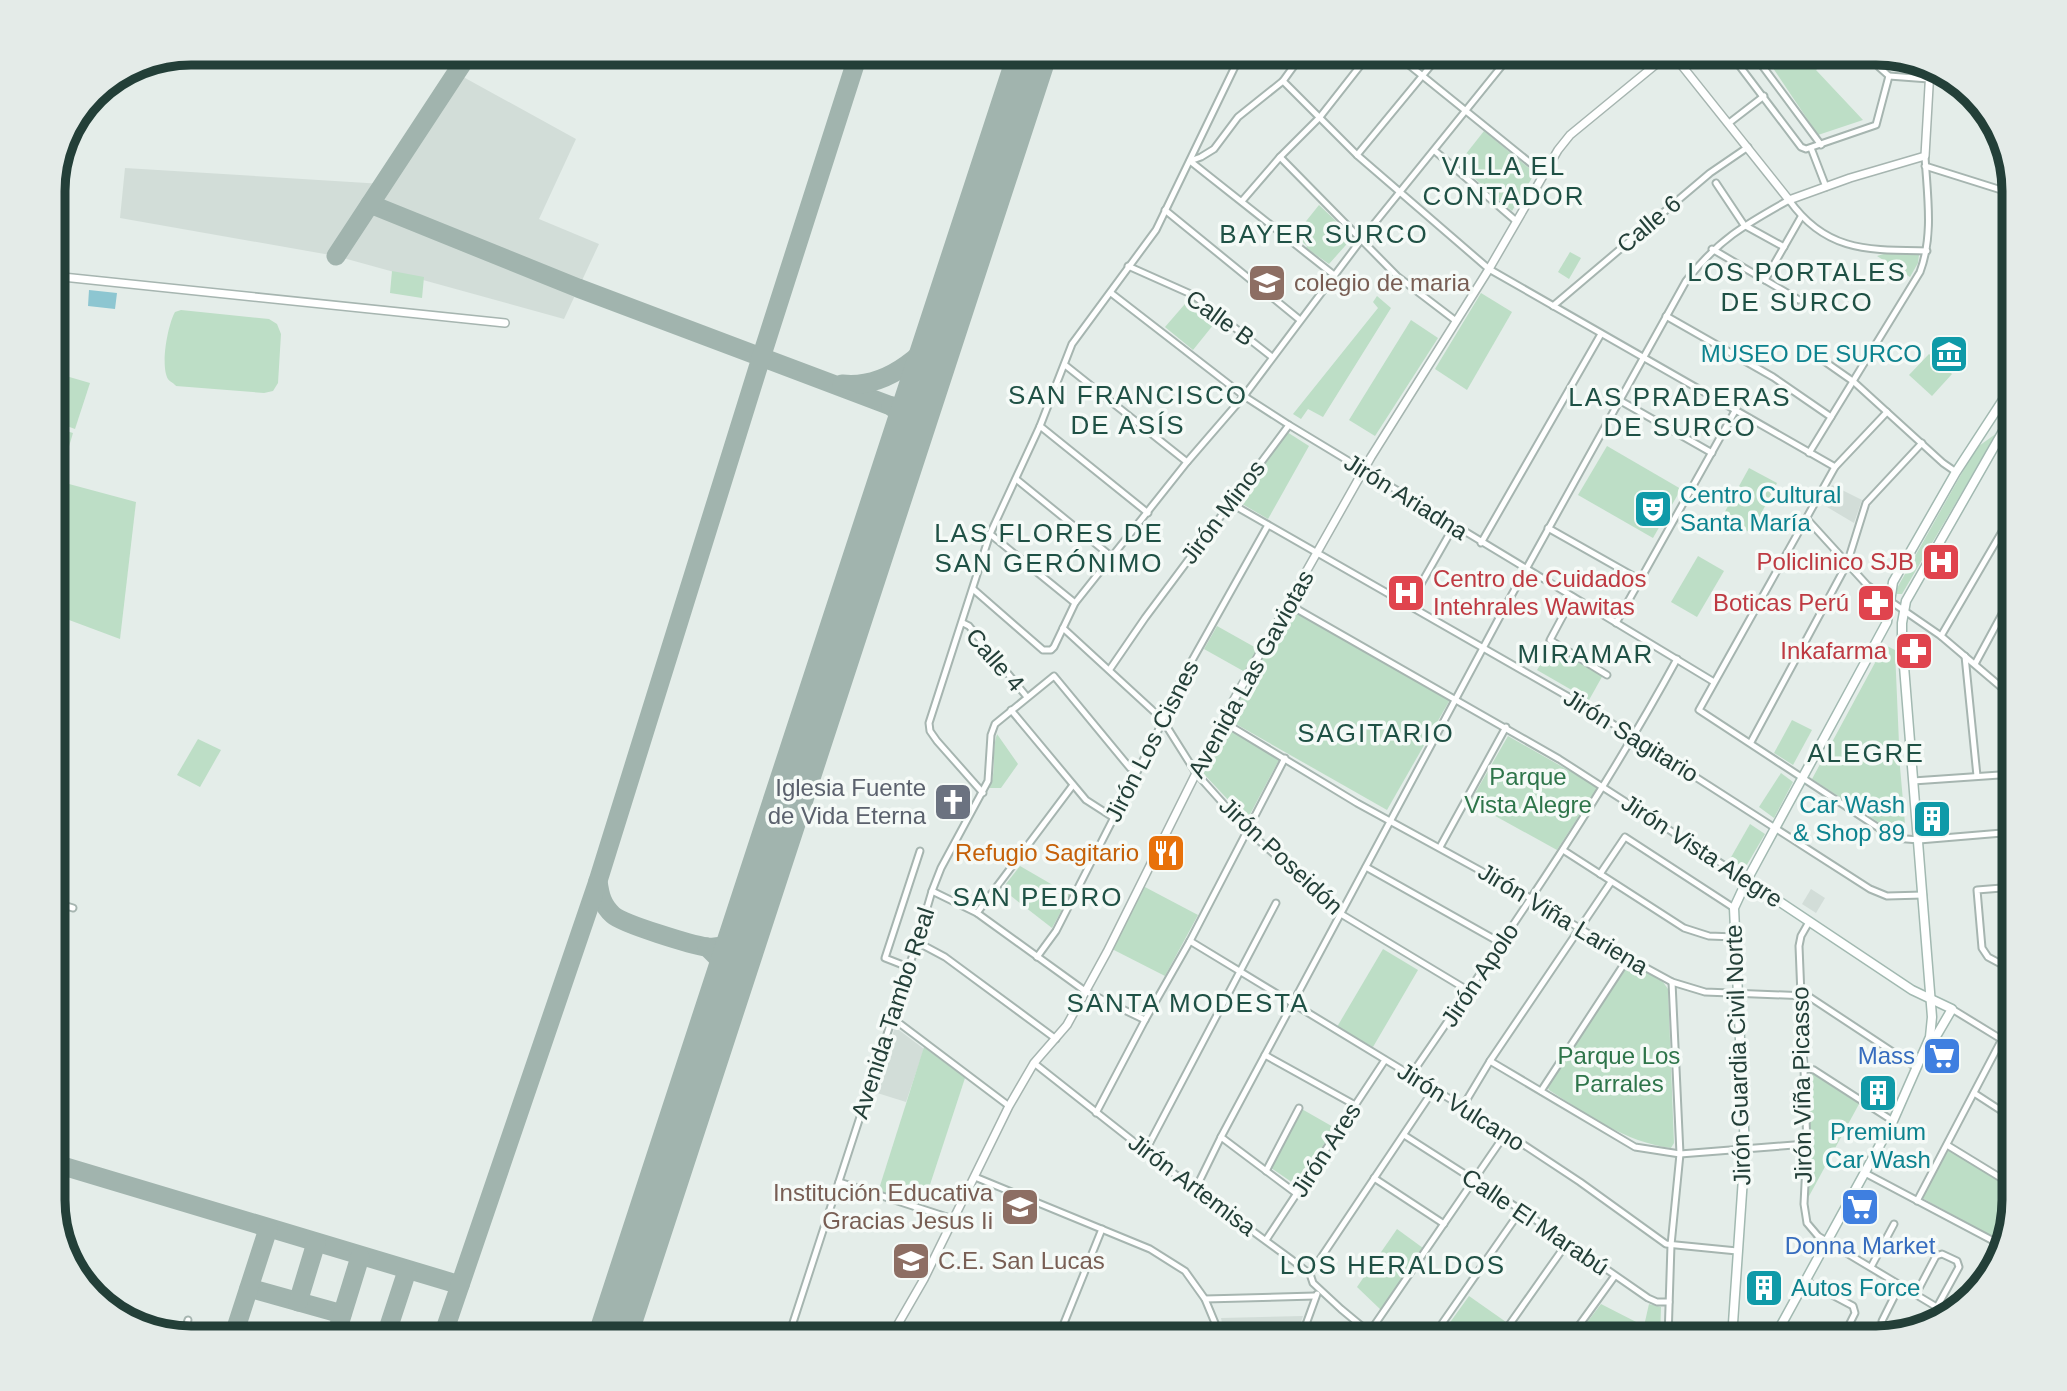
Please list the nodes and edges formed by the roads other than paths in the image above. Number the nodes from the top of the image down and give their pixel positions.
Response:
1 (1236, 65) edge
2 (1295, 65) edge
3 (1361, 65) edge
4 (1409, 65) edge
5 (1432, 65) edge
6 (1503, 65) edge
7 (1658, 65) edge
8 (1681, 65) edge
9 (1740, 65) edge
10 (1762, 65) edge
11 (1877, 65) edge
12 (1423, 76) junction
13 (1889, 76) junction
14 (1930, 79) joint
15 (1283, 81) junction
16 (1764, 96) junction
17 (1466, 111) junction
18 (1320, 117) junction
19 (1729, 123) junction
20 (1821, 145) junction
21 (1748, 147) junction
22 (1811, 148) junction
23 (1435, 151) junction
24 (1357, 155) junction
25 (1925, 156) junction
26 (1280, 157) junction
27 (1190, 161) junction
28 (1925, 166) junction
29 (1544, 174) junction
30 (1716, 183) dead end
31 (1826, 187) junction
32 (2002, 190) edge
33 (1400, 191) junction
34 (1789, 200) junction
35 (1242, 201) junction
36 (1165, 210) junction
37 (1801, 217) junction
38 (1516, 221) junction
39 (1744, 225) junction
40 (1361, 240) junction
41 (1784, 247) junction
42 (1712, 249) junction
43 (1927, 251) junction
44 (1128, 266) junction
45 (1489, 269) junction
46 (1334, 275) junction
47 (65, 277) edge
48 (1765, 280) junction
49 (1111, 293) junction
50 (1799, 300) dead end
51 (1553, 306) junction
52 (1666, 316) junction
53 (1300, 320) junction
54 (1456, 321) junction
55 (505, 323) dead end
56 (1601, 334) junction
57 (1814, 354) dead end
58 (1272, 357) junction
59 (1643, 357) junction
60 (1065, 365) junction
61 (1854, 382) junction
62 (1244, 396) junction
63 (1619, 400) junction
64 (2002, 401) edge
65 (1735, 411) junction
66 (1887, 412) junction
67 (1831, 417) junction
68 (1289, 425) junction
69 (1040, 426) junction
70 (2002, 433) edge
71 (1922, 443) junction
72 (1712, 453) junction
73 (1809, 453) junction
74 (1187, 462) junction
75 (1835, 467) junction
76 (1364, 470) junction
77 (1956, 472) junction
78 (1016, 479) junction
79 (1230, 503) junction
80 (1148, 513) junction
81 (1805, 518) junction
82 (1268, 526) junction
83 (1454, 526) junction
84 (1548, 528) junction
85 (2002, 532) edge
86 (990, 534) junction
87 (1481, 543) junction
88 (1317, 553) junction
89 (1112, 557) junction
90 (1847, 565) junction
91 (1525, 570) junction
92 (1640, 580) junction
93 (973, 589) junction
94 (1573, 597) junction
95 (1891, 601) junction
96 (1076, 603) junction
97 (1288, 604) junction
98 (1409, 605) junction
99 (1903, 610) junction
100 (2002, 614) edge
101 (963, 623) junction
102 (1616, 624) junction
103 (1063, 628) junction
104 (1941, 636) junction
105 (1484, 646) junction
106 (1965, 656) junction
107 (1677, 659) junction
108 (1975, 664) junction
109 (1110, 669) junction
110 (1607, 674) dead end
111 (1714, 682) junction
112 (2002, 687) edge
113 (1027, 697) junction
114 (1456, 698) junction
115 (1011, 710) junction
116 (1162, 719) junction
117 (1222, 721) junction
118 (1506, 727) junction
119 (1634, 736) junction
120 (1751, 742) junction
121 (1285, 758) junction
122 (1137, 771) junction
123 (1196, 773) junction
124 (2002, 775) edge
125 (1977, 776) junction
126 (1803, 777) junction
127 (1913, 782) junction
128 (1073, 785) junction
129 (1603, 786) junction
130 (983, 793) junction
131 (1114, 818) junction
132 (1391, 820) junction
133 (1776, 828) junction
134 (1246, 829) junction
135 (2002, 833) edge
136 (1919, 841) junction
137 (1440, 847) junction
138 (1563, 850) junction
139 (920, 851) dead end
140 (1366, 867) junction
141 (1600, 874) junction
142 (1747, 880) junction
143 (1611, 881) junction
144 (2002, 888) edge
145 (932, 891) junction
146 (1923, 895) junction
147 (1532, 899) junction
148 (1276, 903) dead end
149 (65, 905) edge
150 (73, 908) dead end
151 (1734, 908) junction
152 (977, 913) junction
153 (1341, 914) junction
154 (1809, 922) junction
155 (1580, 928) junction
156 (1735, 937) junction
157 (917, 942) junction
158 (1190, 942) junction
159 (1501, 943) junction
160 (1037, 957) junction
161 (1628, 958) junction
162 (2002, 965) edge
163 (908, 967) junction
164 (1240, 971) junction
165 (1672, 982) junction
166 (1085, 991) junction
167 (1469, 991) junction
168 (1737, 993) junction
169 (1800, 994) junction
170 (1931, 1000) junction
171 (1292, 1004) junction
172 (1952, 1009) junction
173 (891, 1017) junction
174 (1144, 1020) junction
175 (1056, 1039) junction
176 (2002, 1040) joint
177 (1265, 1055) junction
178 (1385, 1060) junction
179 (1490, 1061) junction
180 (1034, 1063) junction
181 (1804, 1068) junction
182 (1917, 1068) junction
183 (1412, 1075) junction
184 (1434, 1089) junction
185 (1541, 1091) junction
186 (1974, 1093) junction
187 (1355, 1105) junction
188 (1009, 1106) junction
189 (1463, 1106) junction
190 (1300, 1108) dead end
191 (2002, 1111) edge
192 (1096, 1113) junction
193 (1893, 1121) junction
194 (1506, 1133) junction
195 (1404, 1135) junction
196 (1222, 1137) junction
197 (1807, 1144) junction
198 (1947, 1145) junction
199 (1745, 1149) junction
200 (1146, 1150) junction
201 (1680, 1154) junction
202 (1266, 1171) junction
203 (1864, 1173) junction
204 (975, 1177) junction
205 (1374, 1178) junction
206 (2002, 1179) edge
207 (1474, 1180) junction
208 (839, 1182) junction
209 (1196, 1188) junction
210 (1297, 1194) junction
211 (1917, 1201) junction
212 (1521, 1210) junction
213 (953, 1219) junction
214 (1444, 1223) junction
215 (1894, 1224) dead end
216 (1102, 1229) junction
217 (1266, 1240) junction
218 (1827, 1242) junction
219 (1995, 1242) edge
220 (1567, 1243) junction
221 (1671, 1245) junction
222 (1737, 1251) junction
223 (1871, 1267) junction
224 (1310, 1274) junction
225 (1614, 1277) junction
226 (1804, 1280) junction
227 (1900, 1285) junction
228 (1323, 1292) junction
229 (1916, 1294) junction
230 (1315, 1296) junction
231 (1205, 1299) junction
232 (1669, 1303) junction
233 (1937, 1307) junction
234 (1940, 1309) edge
235 (188, 1320) dead end
236 (1849, 1325) dead end
237 (186, 1326) edge
238 (792, 1326) edge
239 (897, 1326) edge
240 (1063, 1326) edge
241 (1214, 1326) edge
242 (1305, 1326) edge
243 (1361, 1326) edge
244 (1374, 1326) edge
245 (1441, 1326) edge
246 (1509, 1326) edge
247 (1579, 1326) edge
248 (1668, 1326) edge
249 (1733, 1326) edge
250 (1781, 1326) edge
251 (1884, 1326) edge

1 - 27 street
2 - 15 street
3 - 18 street
4 - 12 street
5 - 12 street
6 - 17 street
7 - 29 street, Avenida Las Gaviotas
8 - 19 street
9 - 16 street
10 - 20 street
11 - 13 street
12 - 17 street
12 - 24 street
13 - 14 street
13 - 20 street
14 - 25 street
15 - 18 street
15 - 27 street
16 - 19 street
16 - 22 street
17 - 23 street
17 - 29 street
18 - 24 street
18 - 26 street
19 - 21 street
20 - 22 street
21 - 34 street
21 - 51 street, Calle 6
22 - 31 street
23 - 33 street
23 - 38 street
24 - 33 street
25 - 28 street
25 - 31 street
26 - 35 street
26 - 40 street
27 - 35 street
27 - 36 street
28 - 32 street
28 - 43 street
29 - 38 street, Avenida Las Gaviotas
30 - 39 street
31 - 34 street
33 - 40 street
33 - 45 street
34 - 37 street
34 - 39 street
35 - 46 street
36 - 44 street
36 - 53 street
37 - 41 street
37 - 43 street
38 - 45 street, Avenida Las Gaviotas
39 - 41 street
39 - 42 street
40 - 46 street
40 - 54 street
41 - 48 street
42 - 48 street
42 - 52 street
43 - 61 street
44 - 49 street
44 - 58 street, Calle B
45 - 51 street
45 - 54 street, Avenida Las Gaviotas
46 - 53 street
47 - 55 street
48 - 50 street
49 - 60 street
49 - 62 street, Jirón Ariadna
51 - 56 street
52 - 59 street
52 - 67 street
53 - 58 street
54 - 76 street, Avenida Las Gaviotas
56 - 59 street
56 - 87 street
57 - 61 street
58 - 62 street
59 - 63 street
59 - 65 street
60 - 69 street
60 - 74 street
61 - 66 street
61 - 67 street
62 - 68 street, Jirón Ariadna
62 - 74 street
63 - 72 street
63 - 84 street
64 - 77 main road, Jirón Guardia Civil Norte
65 - 72 street
65 - 73 street
66 - 71 street
66 - 75 street
67 - 73 street
68 - 76 street, Jirón Ariadna
68 - 79 street, Jirón Minos
69 - 78 street
69 - 80 street
70 - 99 main road
71 - 77 street
71 - 90 street
72 - 92 street
73 - 75 street
74 - 80 street
75 - 81 street
76 - 83 street, Jirón Ariadna
76 - 88 street, Avenida Las Gaviotas
77 - 95 main road, Jirón Guardia Civil Norte
78 - 86 street
78 - 89 street
79 - 82 street, Jirón Sagitario
79 - 109 street, Jirón Minos
80 - 89 street
81 - 90 street
81 - 111 street
82 - 88 street, Jirón Sagitario
82 - 116 street, Jirón Los Cisnes
83 - 87 street, Jirón Ariadna
83 - 98 street
84 - 91 street
84 - 92 street
85 - 104 street
86 - 93 street
86 - 96 street
87 - 91 street, Jirón Ariadna
88 - 97 street, Avenida Las Gaviotas
88 - 98 street, Jirón Sagitario
89 - 96 street
90 - 95 street
90 - 120 street
91 - 94 street, Jirón Ariadna
91 - 105 street
92 - 102 street
93 - 101 street
93 - 103 street
94 - 102 street, Jirón Ariadna
94 - 110 street
95 - 99 street
95 - 126 main road, Jirón Guardia Civil Norte
96 - 103 street
97 - 114 street, Jirón Vista Alegre
97 - 117 street, Avenida Las Gaviotas
98 - 105 street, Jirón Sagitario
99 - 104 street
99 - 127 main road
100 - 108 street
101 - 113 street, Calle 4
101 - 130 street
102 - 107 street, Jirón Ariadna
103 - 109 street, Jirón Poseidón
104 - 106 street
105 - 114 street
105 - 119 street, Jirón Sagitario
106 - 108 street
106 - 125 street
107 - 111 street, Jirón Ariadna
107 - 119 street, Jirón Apolo
108 - 112 street
109 - 116 street, Jirón Poseidón
111 - 120 street
113 - 115 street, Avenida Tambo Real
113 - 122 street, Avenida Tambo Real
114 - 118 street, Jirón Vista Alegre
114 - 132 street
115 - 128 street
115 - 130 street, Avenida Tambo Real
116 - 122 street, Jirón Los Cisnes
116 - 123 street, Jirón Poseidón
117 - 121 street, Jirón Viña Lariena
117 - 123 street, Avenida Las Gaviotas
118 - 129 street, Jirón Vista Alegre
118 - 137 street
119 - 129 street, Jirón Apolo
119 - 133 street, Jirón Sagitario
120 - 126 street
121 - 132 street, Jirón Viña Lariena
121 - 134 street
122 - 131 street, Jirón Los Cisnes
123 - 134 street, Jirón Poseidón
123 - 166 street, Avenida Las Gaviotas
124 - 125 street
125 - 127 street
126 - 133 main road, Jirón Guardia Civil Norte
126 - 136 street
127 - 136 main road
128 - 131 street
128 - 152 street
129 - 138 street, Jirón Apolo
129 - 142 street, Jirón Vista Alegre
130 - 145 street, Avenida Tambo Real
131 - 160 street, Jirón Los Cisnes
132 - 137 street, Jirón Viña Lariena
132 - 140 street
133 - 142 main road, Jirón Guardia Civil Norte
133 - 146 street, Jirón Sagitario
134 - 153 street, Jirón Poseidón
134 - 158 street
135 - 136 street
136 - 146 main road
137 - 147 street, Jirón Viña Lariena
138 - 141 street
138 - 147 street, Jirón Apolo
139 - 163 street
140 - 153 street
140 - 159 street
141 - 143 street
141 - 151 street
142 - 151 main road, Jirón Guardia Civil Norte
142 - 154 main road, Jirón Vista Alegre
143 - 155 street
143 - 156 street
144 - 162 street
145 - 152 street
145 - 157 street, Avenida Tambo Real
146 - 170 main road
147 - 155 street, Jirón Viña Lariena
147 - 159 street, Jirón Apolo
148 - 164 street
149 - 150 street
151 - 156 main road, Jirón Guardia Civil Norte
152 - 160 street
153 - 167 street, Jirón Poseidón
153 - 171 street
154 - 169 street, Jirón Viña Picasso
154 - 170 main road, Jirón Vista Alegre
155 - 161 street, Jirón Viña Lariena
155 - 179 street
156 - 168 main road, Jirón Guardia Civil Norte
157 - 163 street, Avenida Tambo Real
157 - 175 street
158 - 164 street, Jirón Vulcano
158 - 174 street
159 - 167 street, Jirón Apolo
160 - 166 street
161 - 165 street, Jirón Viña Lariena
161 - 185 street
163 - 173 street, Avenida Tambo Real
164 - 171 street, Jirón Vulcano
164 - 200 street
165 - 168 street, Jirón Viña Lariena
165 - 201 street
166 - 174 street
166 - 175 street, Avenida Las Gaviotas
167 - 183 street, Jirón Apolo
168 - 169 street, Jirón Viña Lariena
168 - 199 main road, Jirón Guardia Civil Norte
169 - 181 street, Jirón Viña Picasso
169 - 182 street, Jirón Viña Lariena
170 - 172 main road, Jirón Vista Alegre
170 - 182 main road
171 - 177 street
171 - 178 street, Jirón Vulcano
172 - 176 street
172 - 182 main road
173 - 188 street
173 - 208 street, Avenida Tambo Real
174 - 192 street
175 - 180 street, Avenida Las Gaviotas
176 - 186 street
177 - 187 street
177 - 196 street
178 - 183 street, Jirón Vulcano
178 - 187 street, Jirón Ares
179 - 185 street
179 - 189 street
180 - 188 street, Avenida Las Gaviotas
180 - 192 street, Jirón Artemisa
181 - 193 street
181 - 197 street, Jirón Viña Picasso
182 - 193 main road
183 - 184 street, Jirón Vulcano
184 - 189 street, Jirón Vulcano
184 - 195 street
185 - 201 street
186 - 191 street
186 - 198 street
187 - 210 street, Jirón Ares
188 - 204 street, Avenida Las Gaviotas
189 - 194 street, Jirón Vulcano
190 - 202 street
192 - 200 street, Jirón Artemisa
193 - 203 main road
194 - 207 street
194 - 221 street, Jirón Vulcano
195 - 205 street
195 - 207 street, Calle El Marabú
196 - 202 street
196 - 209 street
197 - 199 street
197 - 218 street, Jirón Viña Picasso
198 - 206 street
198 - 211 street
199 - 201 street
199 - 222 main road, Jirón Guardia Civil Norte
200 - 209 street, Jirón Artemisa
201 - 221 street
202 - 210 street
203 - 211 street
203 - 218 main road
204 - 213 street, Avenida Las Gaviotas
204 - 216 street
205 - 214 street
205 - 224 street
207 - 212 street, Calle El Marabú
207 - 214 street
208 - 213 street
208 - 238 street, Avenida Tambo Real
209 - 217 street, Jirón Artemisa
210 - 217 street, Jirón Ares
211 - 219 street
212 - 220 street, Calle El Marabú
212 - 245 street
213 - 239 street, Avenida Las Gaviotas
214 - 244 street
215 - 223 street
216 - 231 street
216 - 240 street
217 - 224 street, Jirón Artemisa
218 - 223 street
218 - 226 main road
220 - 225 street, Calle El Marabú
220 - 246 street
221 - 222 street, Jirón Vulcano
221 - 232 street
222 - 249 main road, Jirón Guardia Civil Norte
223 - 227 street
224 - 228 street, Jirón Artemisa
225 - 232 street, Calle El Marabú
225 - 247 street
226 - 236 street
226 - 250 main road
227 - 229 street
227 - 251 street
228 - 230 street
228 - 243 street, Jirón Artemisa
229 - 233 street
229 - 233 street
230 - 231 street
230 - 242 street
231 - 241 street
232 - 248 street
233 - 234 street
235 - 237 street

